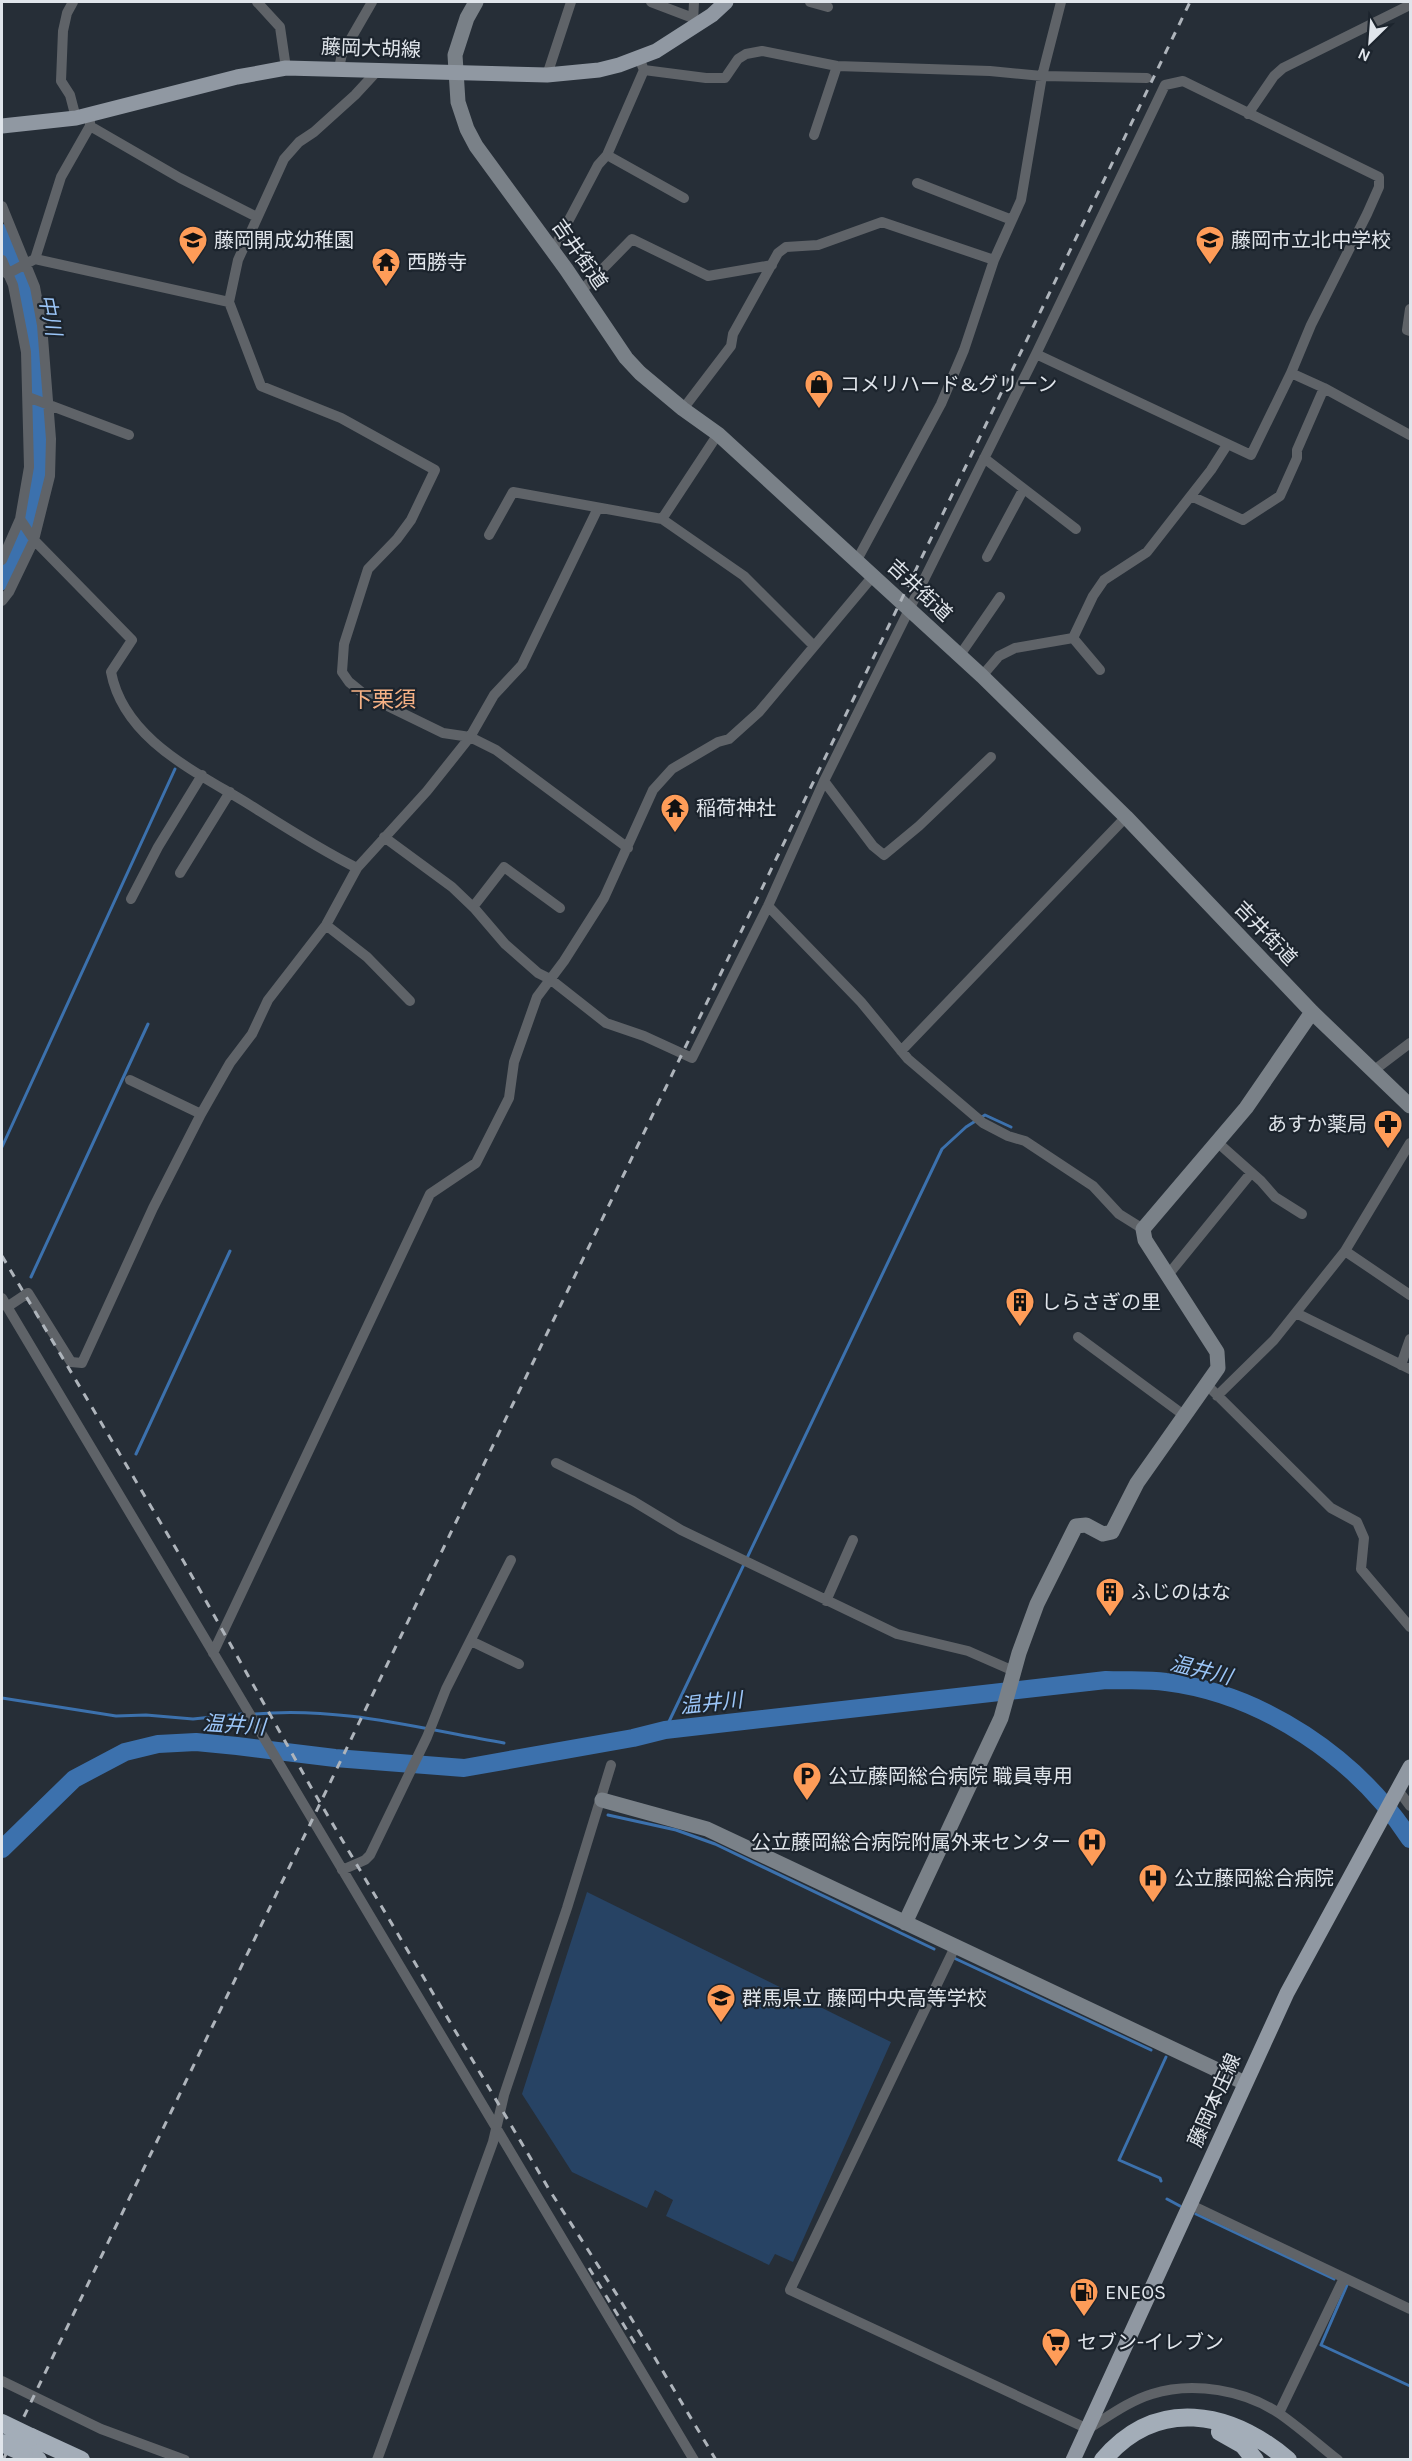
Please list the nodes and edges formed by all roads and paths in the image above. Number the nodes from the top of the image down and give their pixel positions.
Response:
1 (73, 2) edge
2 (257, 2) edge
3 (372, 2) edge
4 (476, 2) edge
5 (485, 2) edge
6 (571, 2) edge
7 (651, 2) edge
8 (694, 2) edge
9 (726, 2) edge
10 (810, 2) edge
11 (1061, 2) edge
12 (1410, 5) edge
13 (828, 7) dead end
14 (693, 23) junction
15 (641, 64) junction
16 (837, 66) junction
17 (286, 68) junction
18 (339, 68) junction
19 (379, 69) junction
20 (458, 72) junction
21 (547, 75) junction
22 (1042, 76) junction
23 (1147, 78) dead end
24 (1248, 114) junction
25 (85, 119) junction
26 (2, 126) edge
27 (814, 135) dead end
28 (607, 155) junction
29 (917, 183) dead end
30 (684, 198) dead end
31 (2, 206) edge
32 (257, 217) junction
33 (1012, 220) junction
34 (553, 250) junction
35 (2, 260) edge
36 (994, 260) junction
37 (31, 261) junction
38 (772, 265) junction
39 (7, 273) junction
40 (581, 291) junction
41 (228, 302) junction
42 (1410, 309) edge
43 (1410, 331) edge
44 (1036, 354) junction
45 (1291, 373) junction
46 (1324, 388) junction
47 (28, 397) junction
48 (49, 406) junction
49 (683, 409) junction
50 (718, 434) junction
51 (129, 435) dead end
52 (1410, 435) edge
53 (1227, 445) junction
54 (984, 458) junction
55 (1023, 490) junction
56 (1191, 496) junction
57 (598, 507) junction
58 (20, 519) junction
59 (662, 519) junction
60 (1076, 529) dead end
61 (489, 535) dead end
62 (34, 540) junction
63 (987, 557) dead end
64 (2, 560) edge
65 (857, 560) junction
66 (873, 576) junction
67 (1000, 597) dead end
68 (2, 601) edge
69 (909, 609) junction
70 (1073, 638) junction
71 (813, 645) junction
72 (960, 655) junction
73 (1100, 670) dead end
74 (982, 676) junction
75 (470, 737) junction
76 (991, 757) dead end
77 (202, 775) junction
78 (824, 781) junction
79 (230, 792) junction
80 (1126, 818) junction
81 (384, 837) junction
82 (628, 848) junction
83 (357, 868) junction
84 (180, 873) dead end
85 (132, 899) dead end
86 (768, 906) junction
87 (473, 907) junction
88 (560, 908) dead end
89 (326, 925) junction
90 (550, 979) junction
91 (410, 1001) dead end
92 (1312, 1012) junction
93 (1410, 1043) edge
94 (901, 1051) junction
95 (1373, 1071) junction
96 (130, 1080) dead end
97 (1410, 1106) edge
98 (201, 1114) junction
99 (1217, 1142) junction
100 (1410, 1143) edge
101 (1251, 1173) junction
102 (1302, 1214) dead end
103 (1143, 1229) junction
104 (1346, 1251) junction
105 (1168, 1275) junction
106 (1410, 1295) edge
107 (4, 1303) edge
108 (1296, 1313) junction
109 (1078, 1337) dead end
110 (1410, 1339) edge
111 (1406, 1367) edge
112 (1212, 1391) junction
113 (1185, 1416) junction
114 (556, 1463) dead end
115 (853, 1540) dead end
116 (511, 1560) dead end
117 (826, 1601) junction
118 (1410, 1627) edge
119 (471, 1641) junction
120 (213, 1653) junction
121 (519, 1665) dead end
122 (1010, 1687) junction
123 (611, 1765) dead end
124 (1410, 1767) edge
125 (1396, 1794) junction
126 (602, 1800) junction
127 (1410, 1806) edge
128 (342, 1870) junction
129 (905, 1923) junction
130 (955, 1947) junction
131 (1245, 2083) junction
132 (496, 2128) junction
133 (1191, 2205) junction
134 (1344, 2278) junction
135 (1410, 2309) edge
136 (2, 2381) edge
137 (1279, 2413) junction
138 (2, 2423) edge
139 (1088, 2428) junction
140 (2, 2443) edge
141 (31, 2450) edge
142 (81, 2460) edge
143 (185, 2460) edge
144 (377, 2460) edge
145 (694, 2460) edge
146 (1073, 2460) edge
147 (1103, 2460) edge
148 (1117, 2460) edge
149 (1255, 2460) edge
150 (1288, 2460) edge
151 (1338, 2460) edge

1 - 25 street
2 - 17 street
3 - 18 street
4 - 20 street, 吉井街道
5 - 20 street
6 - 21 street
7 - 14 street
8 - 14 street
9 - 14 main road, 藤岡大胡線
10 - 13 street
11 - 22 street
12 - 24 street
14 - 15 main road, 藤岡大胡線
15 - 16 street
15 - 21 main road, 藤岡大胡線
15 - 28 street
16 - 22 street
16 - 27 street
17 - 18 main road, 藤岡大胡線
17 - 25 main road, 藤岡大胡線
18 - 19 main road, 藤岡大胡線
19 - 20 main road, 藤岡大胡線
19 - 32 street
20 - 21 main road, 藤岡大胡線
20 - 34 street, 吉井街道
22 - 23 street
22 - 33 street
24 - 44 street
24 - 45 street
25 - 26 main road, 藤岡大胡線
25 - 32 street
25 - 37 street
28 - 30 street
28 - 34 street
29 - 33 street
31 - 37 street
32 - 41 street
33 - 36 street
34 - 40 street, 吉井街道
35 - 39 street
36 - 38 street
36 - 65 street
37 - 39 street
37 - 41 street
37 - 48 street
38 - 40 street
38 - 49 street
39 - 47 street
40 - 49 street, 吉井街道
41 - 75 street
42 - 43 street
44 - 53 street
44 - 54 street
45 - 46 street
45 - 53 street
46 - 52 street
46 - 56 street
47 - 48 street
47 - 58 street
48 - 51 street
48 - 62 street
49 - 50 street, 吉井街道
50 - 59 street
50 - 65 street, 吉井街道
53 - 56 street
54 - 55 street
54 - 69 street
55 - 60 street
55 - 63 street
56 - 70 street
57 - 59 street
57 - 61 street
57 - 75 street
58 - 62 street
58 - 64 street
59 - 71 street
62 - 68 street
62 - 77 street
65 - 66 street, 吉井街道
66 - 69 street, 吉井街道
66 - 71 street
67 - 72 street
69 - 72 street, 吉井街道
69 - 78 street
70 - 73 street
70 - 74 street
71 - 82 street
72 - 74 street, 吉井街道
74 - 80 street, 吉井街道
75 - 81 street
75 - 82 street
76 - 78 street
77 - 79 street
77 - 85 street
78 - 86 street
79 - 83 street
79 - 84 street
80 - 92 street, 吉井街道
80 - 94 street
81 - 83 street
81 - 87 street
82 - 90 street
83 - 89 street
86 - 90 street
86 - 94 street
87 - 88 street
87 - 90 street
89 - 91 street
89 - 98 street
90 - 120 street
92 - 95 street, 吉井街道
92 - 99 street
93 - 95 street
94 - 103 street
95 - 97 street, 吉井街道
96 - 98 street
98 - 107 street
99 - 101 street
99 - 103 street
100 - 104 street
101 - 102 street
101 - 105 street
103 - 105 street
104 - 106 street
104 - 108 street
105 - 112 street
107 - 120 street
108 - 111 street
108 - 112 street
109 - 113 street
110 - 111 street
112 - 113 street
112 - 118 street
113 - 122 street
114 - 117 street
115 - 117 street
116 - 119 street
117 - 122 street
119 - 121 street
119 - 128 street
120 - 128 street
122 - 129 street
123 - 126 street
124 - 125 main road, 藤岡本庄線
125 - 127 street
125 - 131 main road, 藤岡本庄線
126 - 129 street
126 - 132 street
128 - 132 street
129 - 130 street
130 - 131 street
130 - 139 street
131 - 133 main road, 藤岡本庄線
132 - 144 street
132 - 145 street
133 - 134 street
133 - 139 main road, 藤岡本庄線
134 - 135 street
134 - 137 street
136 - 143 street
137 - 139 street
137 - 151 street
138 - 141 highway, bridge
139 - 146 main road, 藤岡本庄線
140 - 141 highway, bridge
141 - 142 highway
147 - 150 highway
148 - 149 highway

